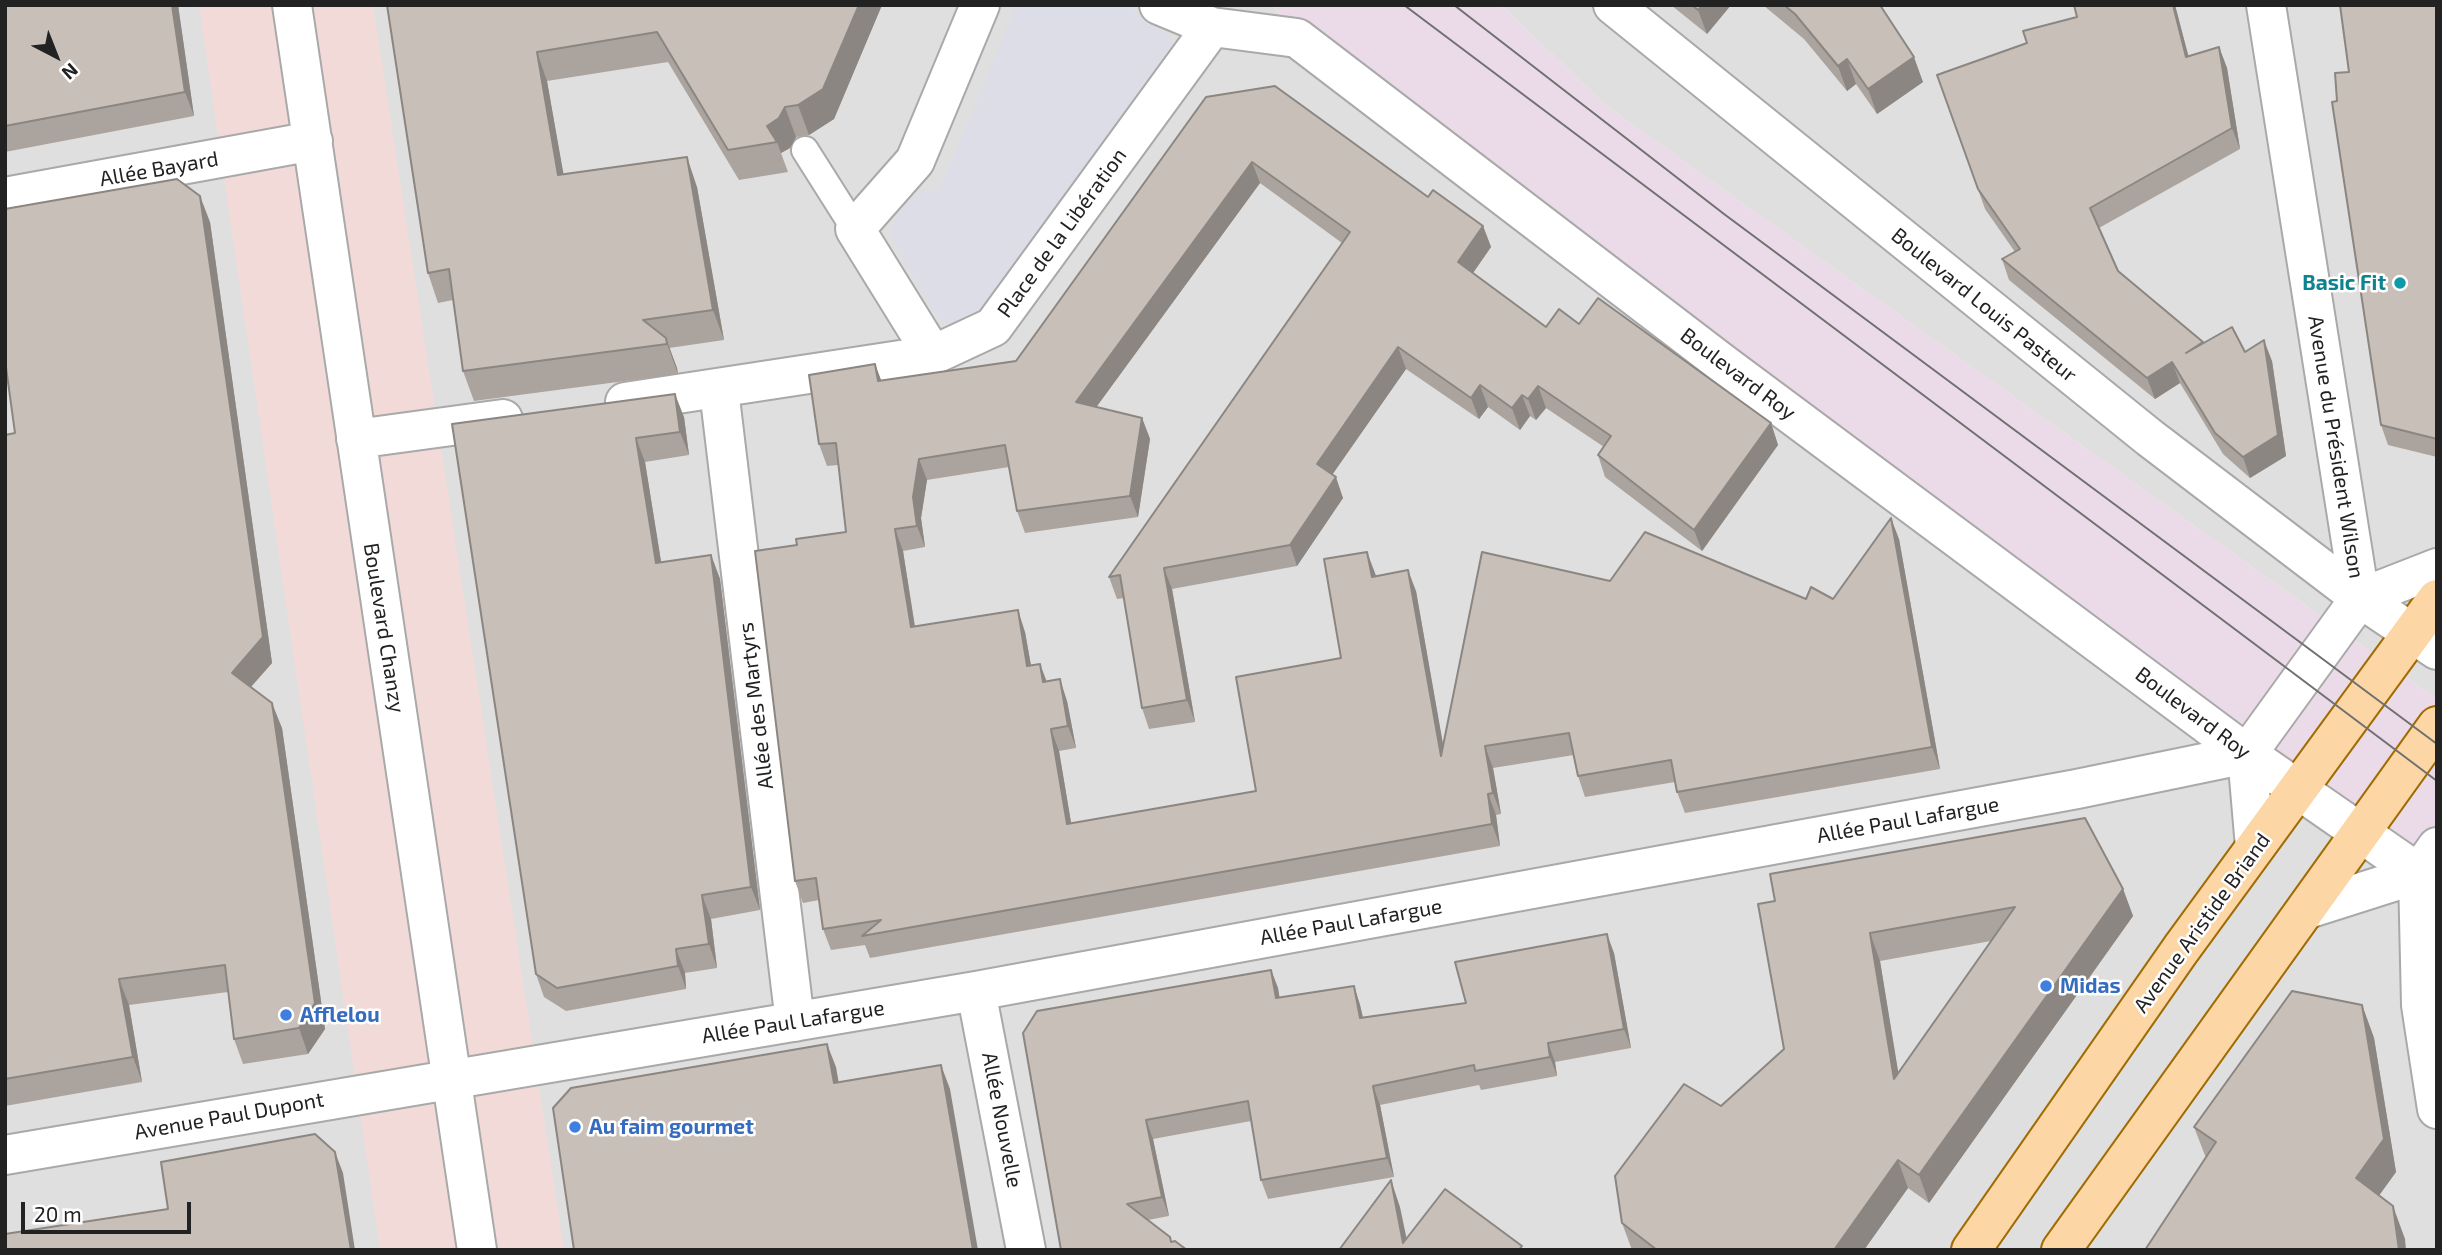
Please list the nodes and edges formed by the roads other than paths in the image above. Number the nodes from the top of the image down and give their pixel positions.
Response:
1 (292, 5) edge
2 (980, 5) edge
3 (1159, 5) edge
4 (1614, 5) edge
5 (2266, 5) edge
6 (1212, 27) junction
7 (313, 141) junction
8 (805, 150) dead end
9 (5, 197) edge
10 (855, 229) junction
11 (933, 355) junction
12 (719, 390) junction
13 (594, 407) edge
14 (539, 414) edge
15 (356, 439) junction
16 (2437, 568) edge
17 (2360, 598) junction
18 (2437, 599) edge
19 (2424, 642) edge
20 (2437, 726) edge
21 (2247, 754) junction
22 (2299, 790) junction
23 (2360, 833) junction
24 (2255, 847) junction
25 (2430, 869) edge
26 (2308, 909) junction
27 (976, 991) junction
28 (795, 1022) junction
29 (452, 1077) junction
30 (2437, 1109) edge
31 (5, 1155) edge
32 (477, 1250) edge
33 (1027, 1250) edge
34 (1971, 1250) edge
35 (2061, 1250) edge

1 - 7 street, Boulevard Chanzy
2 - 10 street
3 - 6 street, Boulevard Roy
4 - 17 street, Boulevard Louis Pasteur
5 - 17 street, Avenue du Président Wilson
6 - 11 street, Place de la Libération
6 - 21 street, Boulevard Roy
7 - 9 street, Allée Bayard
7 - 15 street, Boulevard Chanzy
8 - 10 lane
10 - 11 street
11 - 12 street, Place de la Libération
12 - 13 street, Place de la Libération
12 - 28 street, Allée des Martyrs
14 - 15 street
15 - 29 street, Boulevard Chanzy
16 - 17 street
17 - 19 street, Boulevard Louis Pasteur
17 - 21 street
18 - 19 main road, Avenue Aristide Briand
19 - 22 main road, Avenue Aristide Briand
20 - 23 main road
21 - 22 street, Boulevard Roy
21 - 24 street
21 - 27 street, Allée Paul Lafargue
22 - 23 street, Boulevard Roy
22 - 24 main road, Avenue Aristide Briand
23 - 25 street, Boulevard Roy
23 - 26 main road
24 - 34 main road, Avenue Aristide Briand
25 - 26 street
25 - 30 street
26 - 35 main road
27 - 28 street, Allée Paul Lafargue
27 - 33 street, Allée Nouvelle
28 - 29 street, Allée Paul Lafargue
29 - 31 street, Avenue Paul Dupont
29 - 32 street, Boulevard Chanzy

